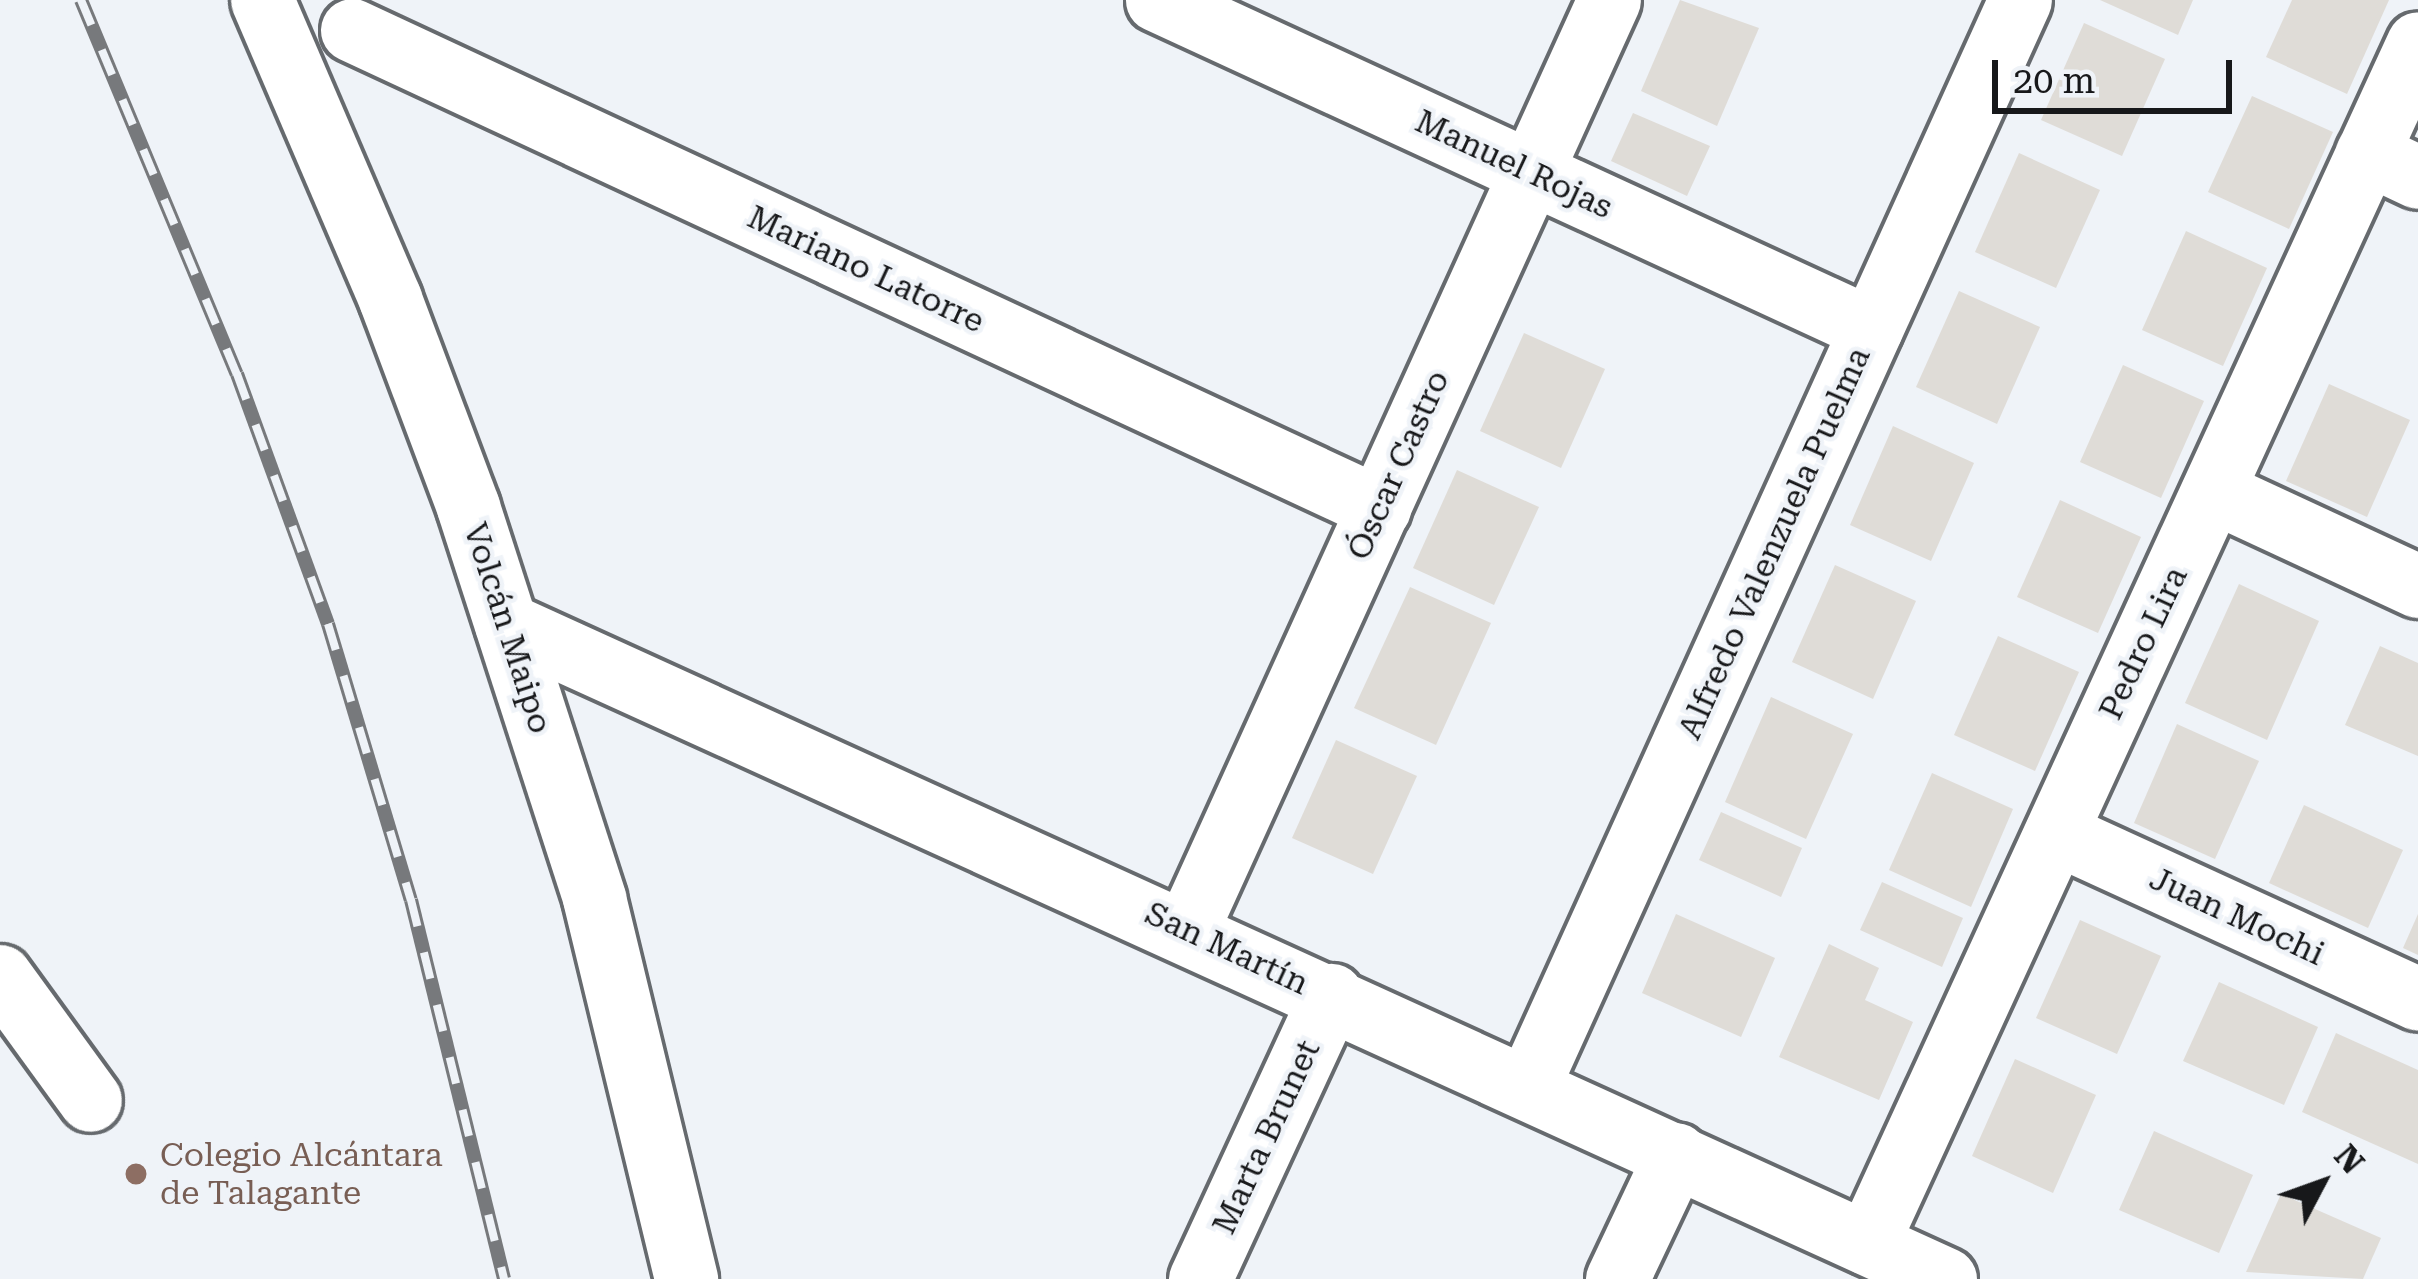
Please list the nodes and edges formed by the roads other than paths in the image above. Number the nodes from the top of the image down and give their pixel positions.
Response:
1 (1157, 0) edge
2 (1609, 0) edge
3 (2020, 0) edge
4 (359, 15) edge
5 (273, 24) edge
6 (2418, 43) edge
7 (2393, 165) edge
8 (1531, 172) junction
9 (1871, 329) junction
10 (2213, 490) junction
11 (1379, 508) junction
12 (2418, 586) edge
13 (506, 624) junction
14 (2056, 833) junction
15 (1187, 929) junction
16 (0, 976) edge
17 (1331, 995) junction
18 (2418, 999) edge
19 (1528, 1086) junction
20 (90, 1100) dead end
21 (1676, 1154) junction
22 (1867, 1243) junction
23 (686, 1279) edge
24 (1200, 1279) edge
25 (1617, 1279) edge
26 (1945, 1279) edge

1 - 8 street, Manuel Rojas
2 - 8 street, Óscar Castro
3 - 9 street, Alfredo Valenzuela Puelma
4 - 5 street
4 - 11 street, Mariano Latorre
5 - 13 street, Volcán Maipo
6 - 7 street, Pedro Lira
7 - 10 street, Pedro Lira
8 - 9 street, Manuel Rojas
8 - 11 street, Óscar Castro
9 - 19 street, Alfredo Valenzuela Puelma
10 - 12 street
10 - 14 street, Pedro Lira
11 - 15 street, Óscar Castro
13 - 15 street, San Martín
13 - 23 street, Volcán Maipo
14 - 18 street, Juan Mochi
14 - 22 street, Pedro Lira
15 - 17 street, San Martín
16 - 20 street
17 - 19 street, San Martín
17 - 24 street, Marta Brunet
19 - 21 street, San Martín
21 - 22 street, San Martín
21 - 25 street
22 - 26 street, San Martín

